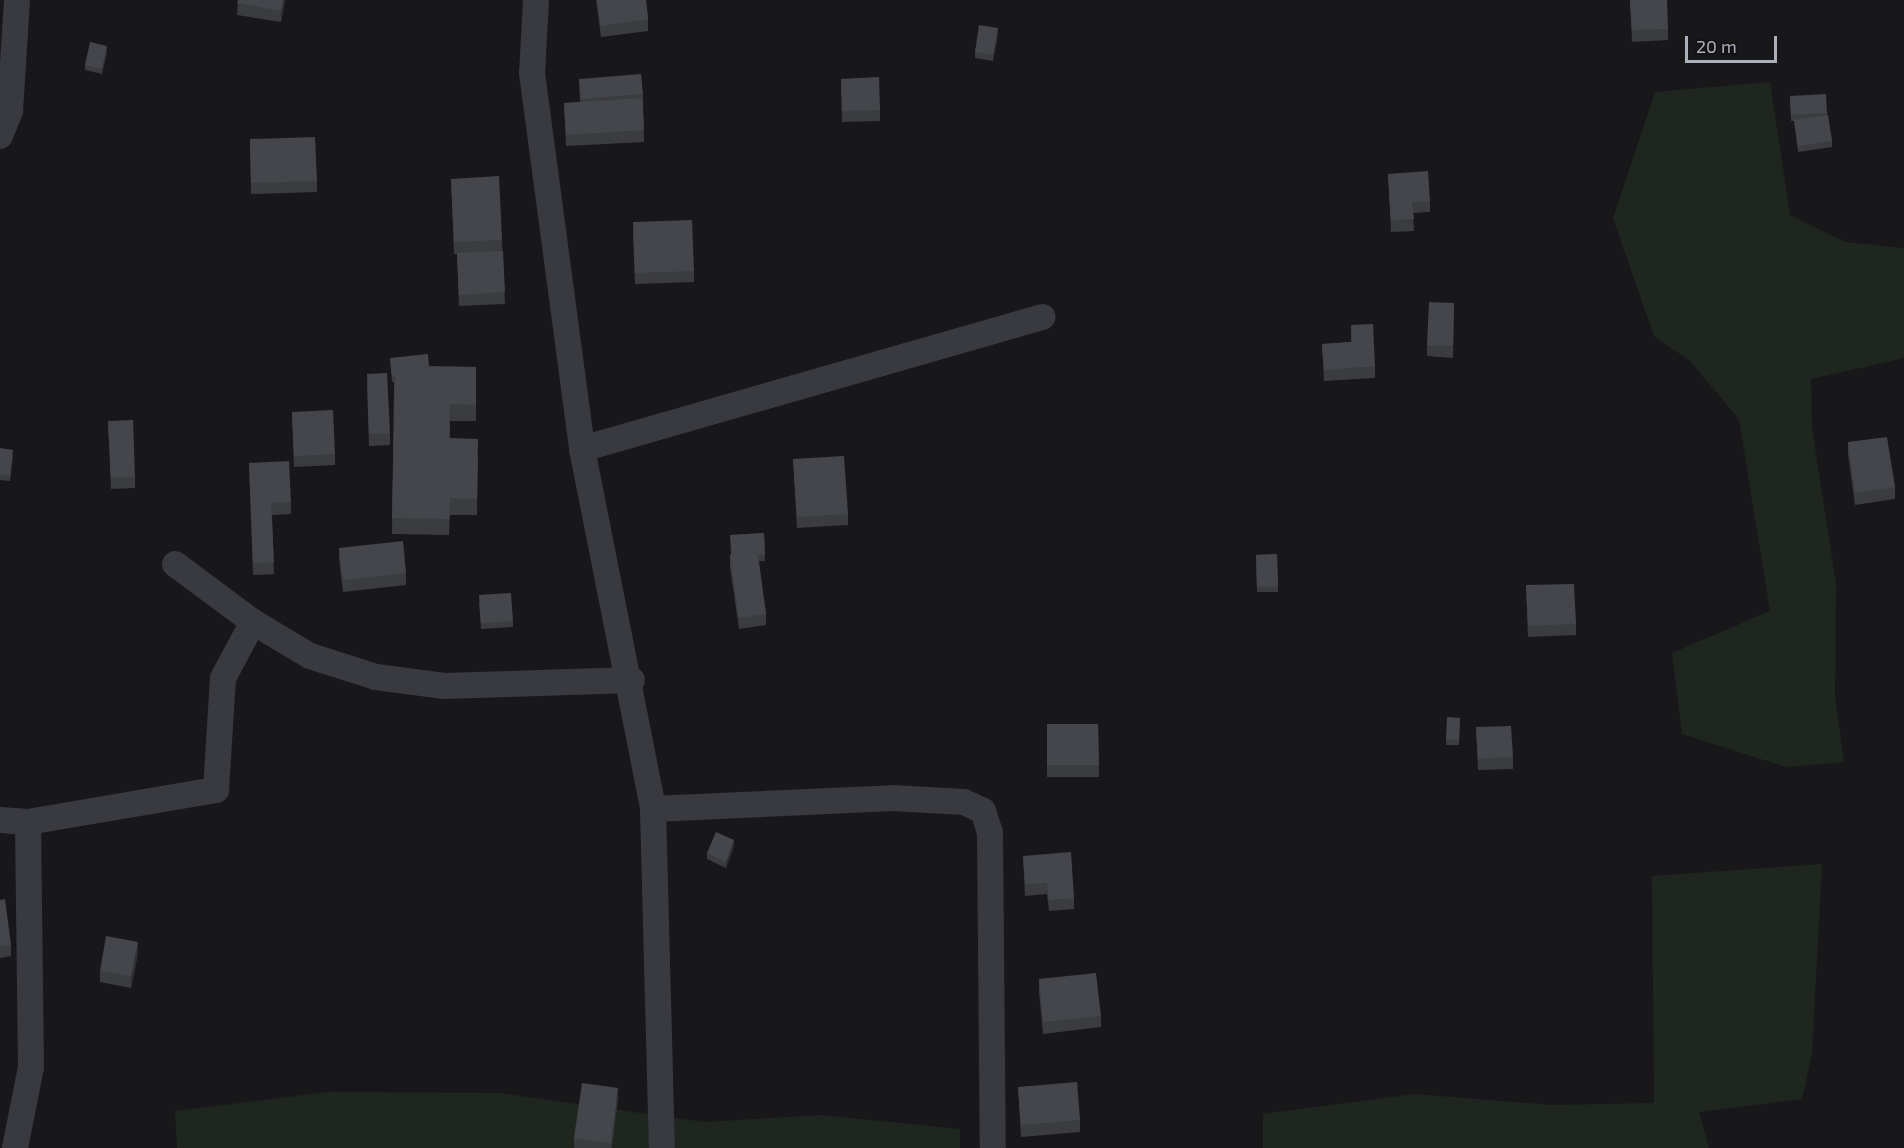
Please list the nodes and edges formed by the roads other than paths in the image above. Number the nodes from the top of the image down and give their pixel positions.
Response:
1 (17, 0) edge
2 (536, 0) edge
3 (0, 136) edge
4 (1042, 317) dead end
5 (582, 449) junction
6 (175, 564) dead end
7 (252, 622) junction
8 (632, 680) junction
9 (653, 809) junction
10 (0, 820) edge
11 (28, 822) junction
12 (15, 1148) edge
13 (662, 1148) edge
14 (993, 1148) edge

1 - 3 street
2 - 5 street
4 - 5 street
5 - 8 street
6 - 7 street
7 - 8 street
7 - 11 street
8 - 9 street
9 - 13 street
9 - 14 street
10 - 11 street
11 - 12 street

